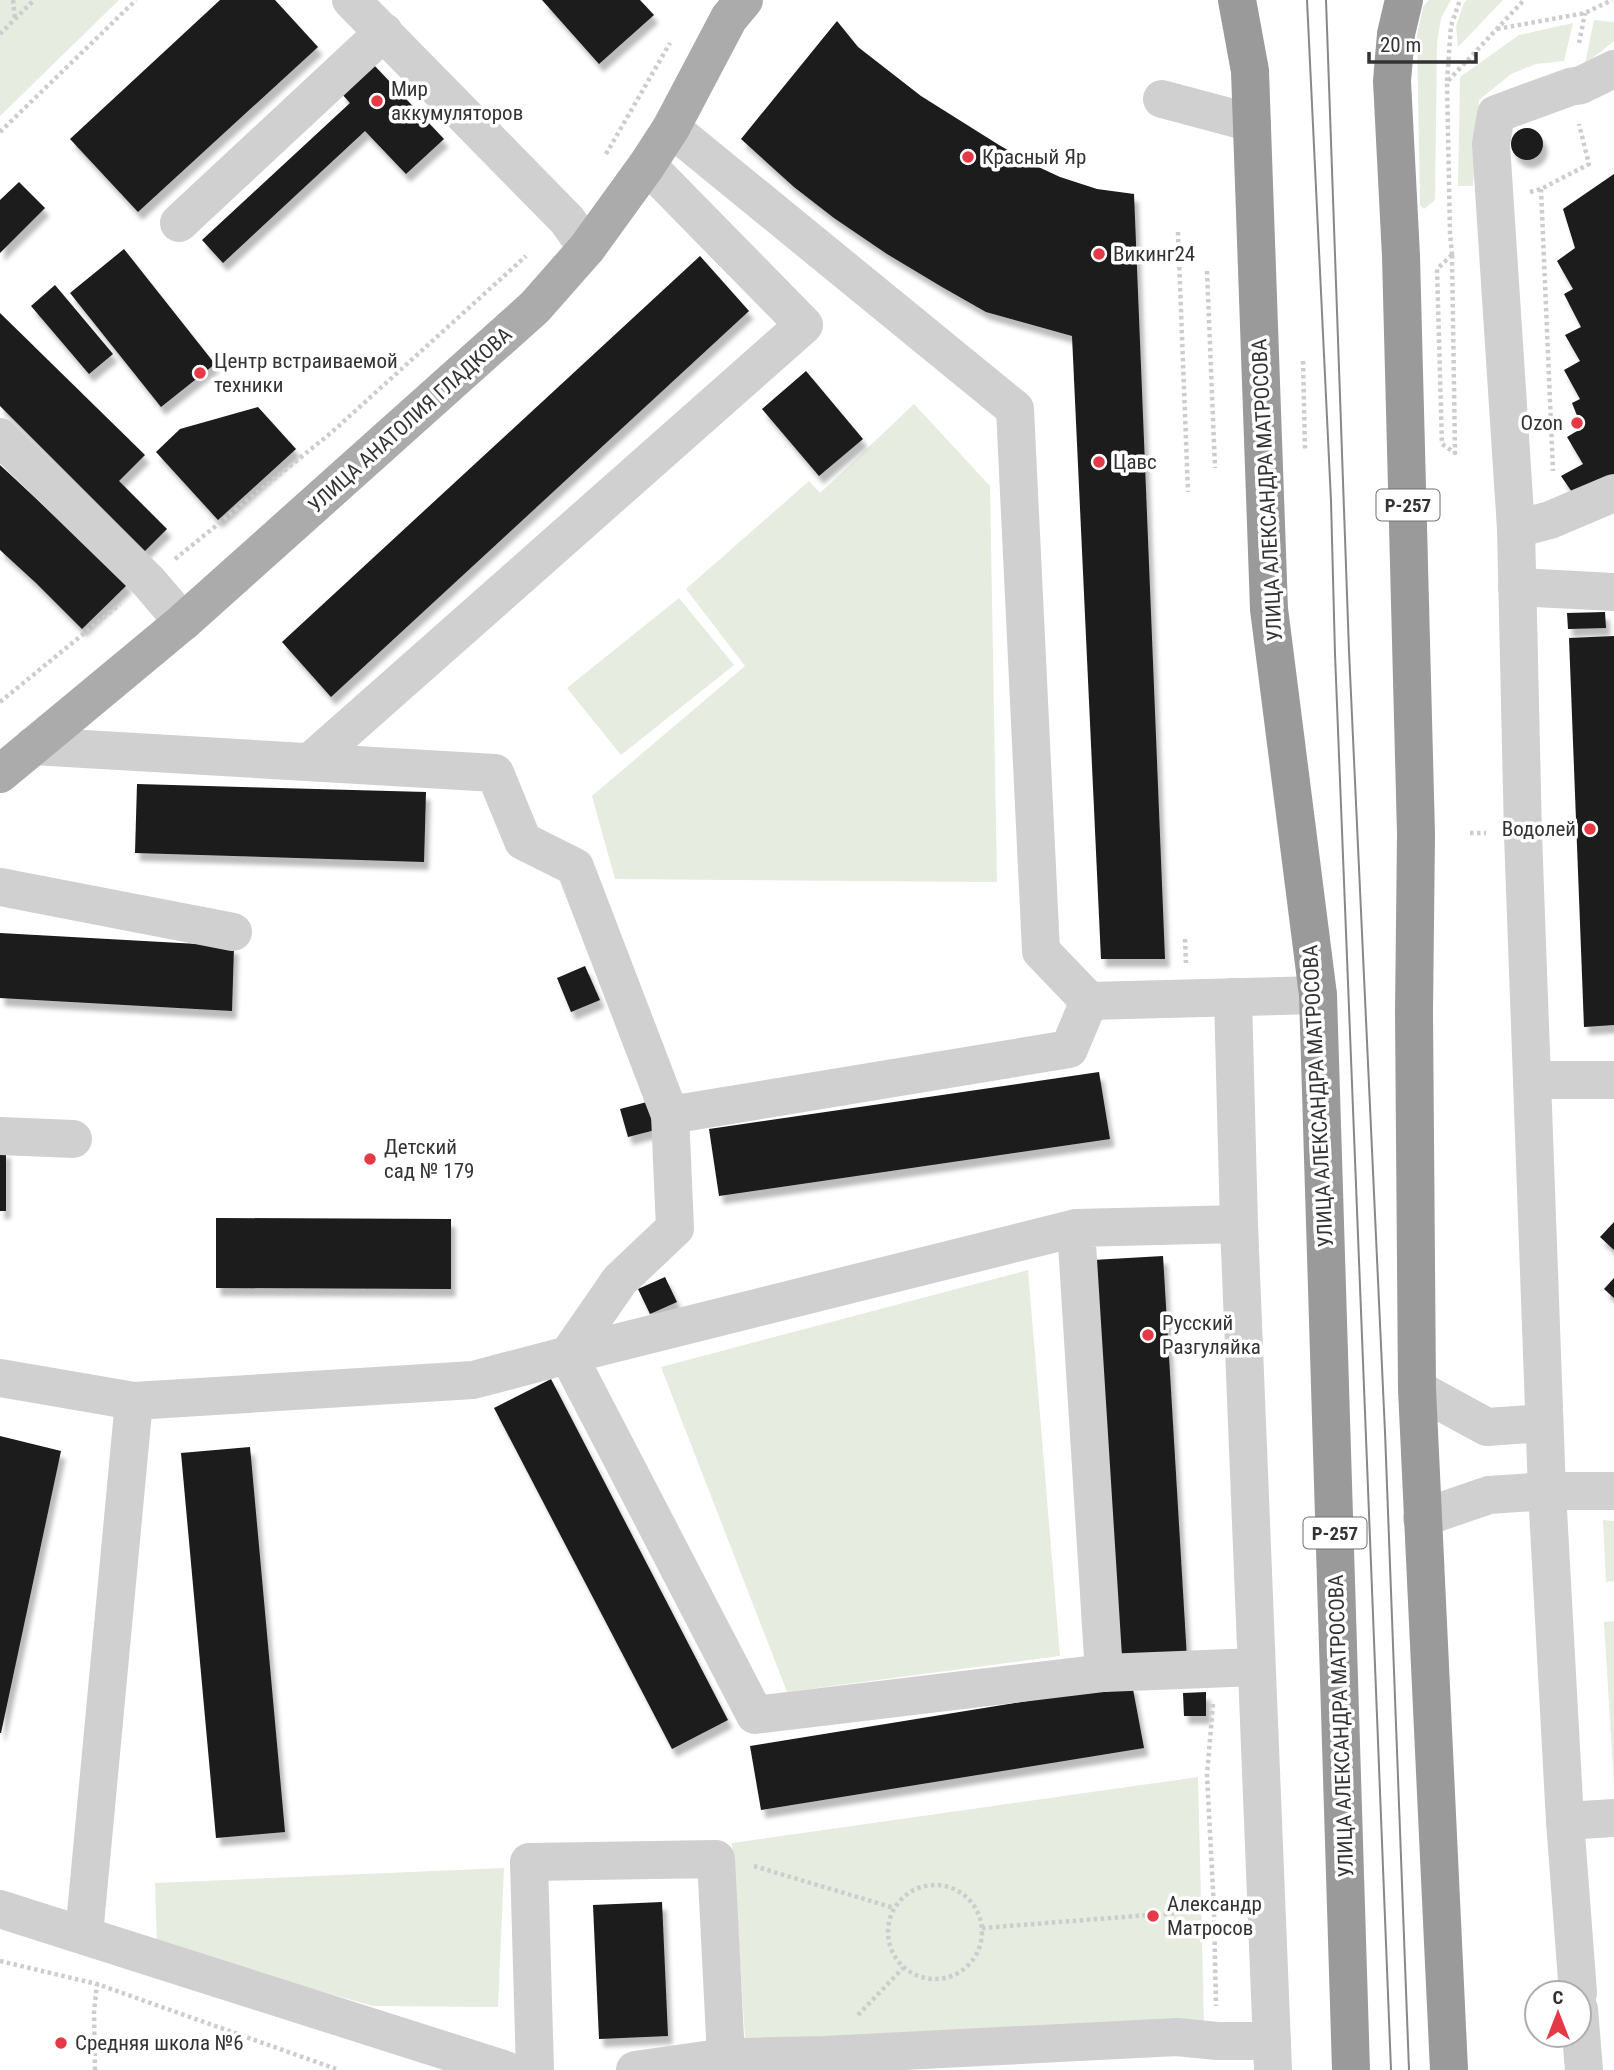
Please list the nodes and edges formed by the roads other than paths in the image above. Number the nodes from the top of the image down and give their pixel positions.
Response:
1 (351, 0) edge
2 (744, 0) edge
3 (1237, 0) edge
4 (1404, 0) edge
5 (384, 32) junction
6 (1614, 69) edge
7 (1162, 99) dead end
8 (1252, 123) junction
9 (671, 128) junction
10 (647, 164) junction
11 (179, 223) dead end
12 (577, 234) junction
13 (0, 437) edge
14 (1614, 493) edge
15 (1516, 529) junction
16 (1517, 587) junction
17 (1614, 592) edge
18 (183, 622) junction
19 (33, 746) junction
20 (310, 762) junction
21 (0, 774) edge
22 (0, 887) edge
23 (233, 932) dead end
24 (1318, 995) junction
25 (1233, 997) junction
26 (1089, 1001) junction
27 (1532, 1080) junction
28 (1614, 1080) edge
29 (670, 1115) junction
30 (0, 1136) edge
31 (73, 1139) dead end
32 (1239, 1224) junction
33 (1076, 1228) junction
34 (568, 1354) junction
35 (0, 1378) edge
36 (1417, 1389) junction
37 (134, 1401) junction
38 (1544, 1423) junction
39 (1546, 1491) junction
40 (1614, 1491) edge
41 (1422, 1518) junction
42 (1256, 1667) junction
43 (1104, 1673) junction
44 (1614, 1818) edge
45 (1565, 1822) junction
46 (0, 1909) edge
47 (83, 1935) junction
48 (1577, 1979) edge
49 (1582, 2049) edge
50 (1175, 2053) edge
51 (1273, 2056) edge
52 (726, 2057) junction
53 (506, 2070) edge
54 (535, 2070) edge
55 (635, 2070) edge
56 (1351, 2070) edge
57 (1449, 2070) edge
58 (1584, 2070) edge

1 - 5 street
2 - 9 main road, УЛИЦА АНАТОЛИЯ ГЛАДКОВА
3 - 8 highway, УЛИЦА АЛЕКСАНДРА МАТРОСОВА / Р-257
4 - 36 highway, Р-257
5 - 11 street
5 - 12 street
6 - 15 street
7 - 8 street
8 - 24 highway, УЛИЦА АЛЕКСАНДРА МАТРОСОВА / Р-257
9 - 10 main road, УЛИЦА АНАТОЛИЯ ГЛАДКОВА
9 - 26 street
10 - 12 main road, УЛИЦА АНАТОЛИЯ ГЛАДКОВА
10 - 20 street
12 - 18 main road, УЛИЦА АНАТОЛИЯ ГЛАДКОВА
13 - 18 street
14 - 15 street
15 - 16 street
16 - 17 street
16 - 27 street
18 - 19 main road, УЛИЦА АНАТОЛИЯ ГЛАДКОВА
19 - 20 street
19 - 21 main road, УЛИЦА АНАТОЛИЯ ГЛАДКОВА
20 - 29 street
22 - 23 street
24 - 25 street
24 - 56 highway, УЛИЦА АЛЕКСАНДРА МАТРОСОВА / Р-257
25 - 26 street
25 - 32 street
26 - 29 street
27 - 28 street
27 - 38 street
29 - 34 street
30 - 31 street
32 - 33 street
32 - 42 street
33 - 34 street
33 - 43 street
34 - 37 street
34 - 43 street
35 - 37 street
36 - 38 street
36 - 41 highway, Р-257
37 - 47 street
38 - 39 street
39 - 40 street
39 - 41 street
39 - 45 street
41 - 57 highway, Р-257
42 - 43 street
42 - 51 street
44 - 45 street
45 - 48 street
46 - 47 street
47 - 53 street
49 - 58 street
50 - 51 street
50 - 52 street
52 - 54 street
52 - 55 street

